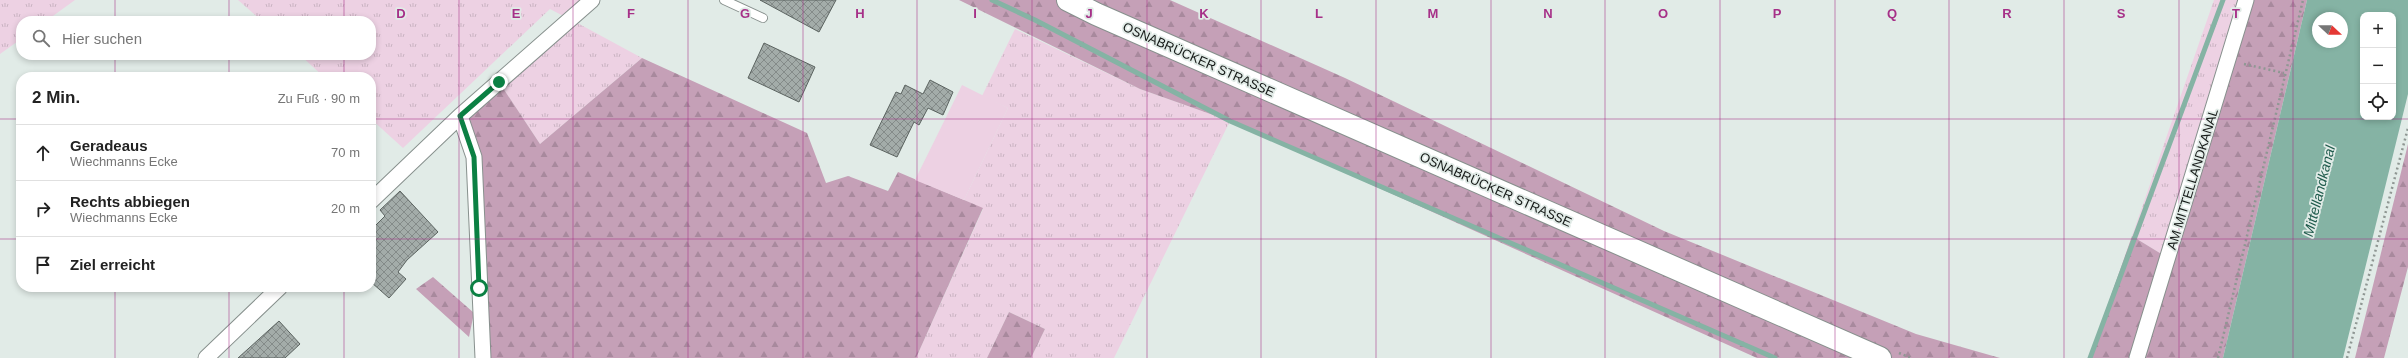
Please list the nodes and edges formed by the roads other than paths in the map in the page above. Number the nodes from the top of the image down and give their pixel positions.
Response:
1 (592, 0) edge
2 (724, 0) edge
3 (1068, 0) edge
4 (2246, 0) edge
5 (763, 18) dead end
6 (460, 116) junction
7 (376, 196) edge
8 (275, 292) edge
9 (206, 358) edge
10 (483, 358) edge
11 (1880, 358) edge
12 (2137, 358) edge

1 - 6 street
2 - 5 lane
3 - 11 main road, OSNABRÜCKER STRASSE
4 - 12 street, AM MITTELLANDKANAL
6 - 7 street
6 - 10 street
8 - 9 street

